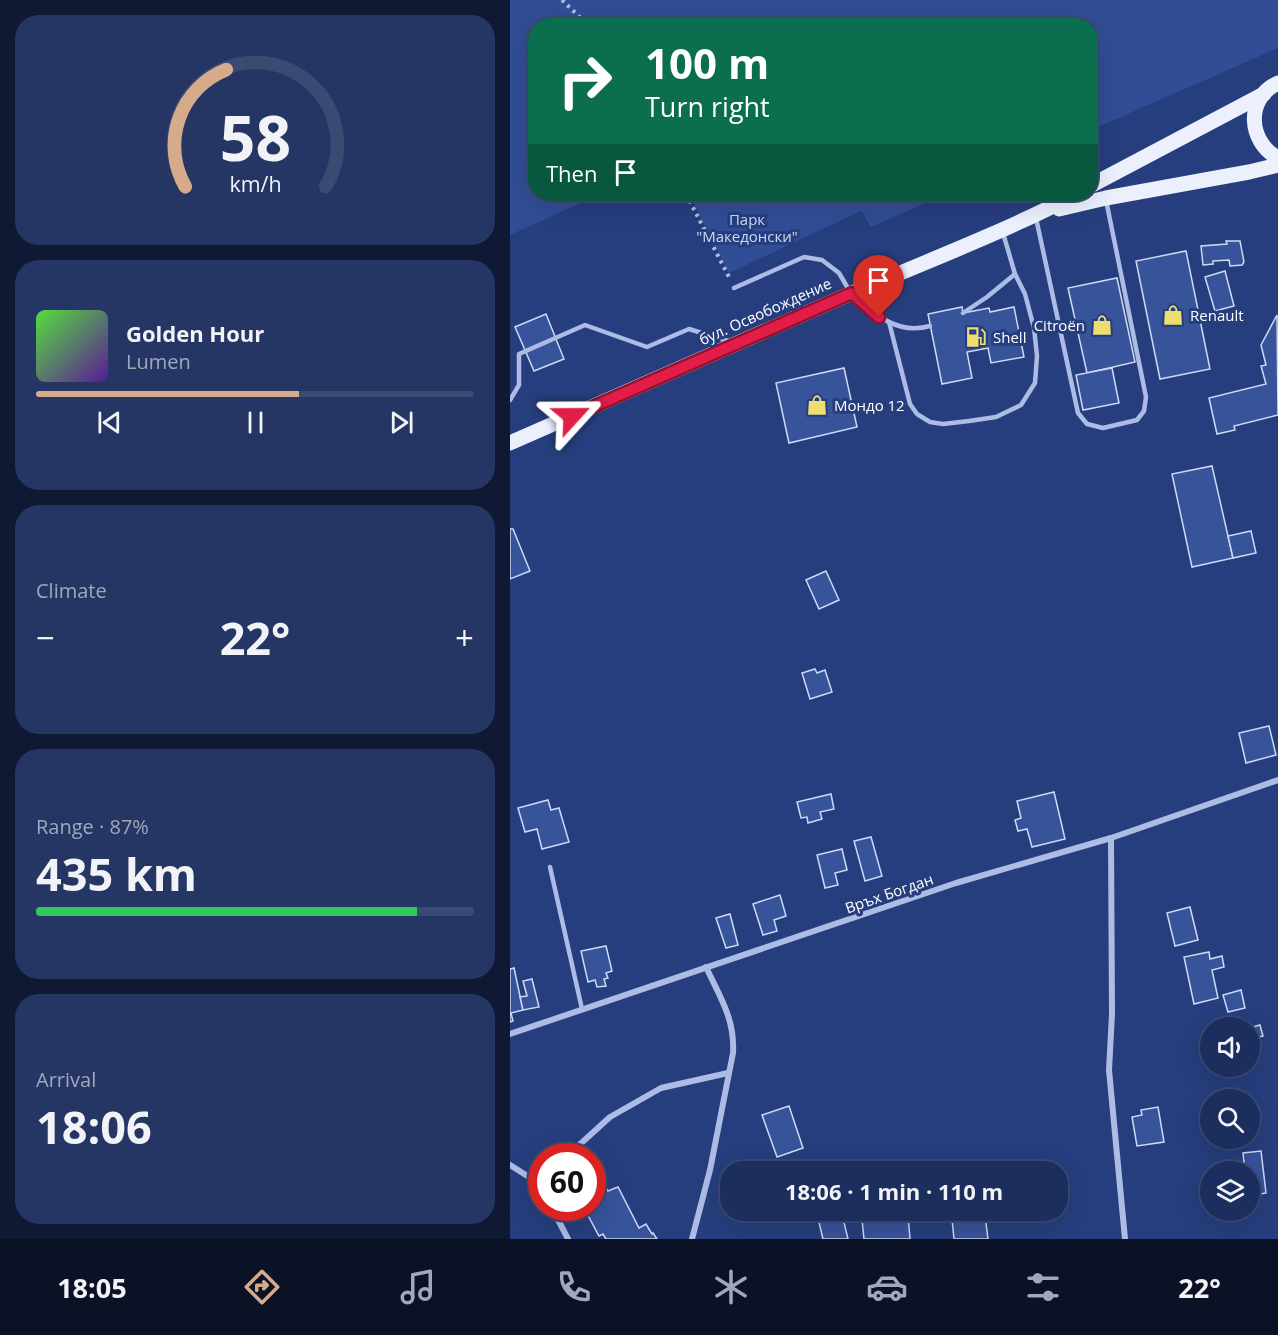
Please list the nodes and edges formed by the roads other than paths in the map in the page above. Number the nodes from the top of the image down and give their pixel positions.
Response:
1 (1278, 83) edge
2 (1264, 94) junction
3 (1278, 158) edge
4 (1278, 165) edge
5 (1098, 182) edge
6 (1106, 198) junction
7 (1098, 200) edge
8 (1063, 201) edge
9 (1094, 201) edge
10 (1036, 215) junction
11 (1002, 230) junction
12 (1015, 274) junction
13 (734, 288) road end
14 (852, 293) junction
15 (963, 313) dead end
16 (889, 322) junction
17 (930, 326) dead end
18 (736, 344) junction
19 (510, 400) edge
20 (510, 443) edge
21 (1278, 780) edge
22 (1111, 838) junction
23 (550, 867) dead end
24 (706, 968) junction
25 (582, 1009) junction
26 (510, 1034) edge
27 (728, 1073) junction
28 (581, 1143) edge
29 (510, 1165) edge
30 (528, 1177) edge
31 (559, 1221) edge
32 (568, 1239) edge
33 (692, 1239) edge
34 (1125, 1239) edge

1 - 2 main road
2 - 3 main road
2 - 5 main road
4 - 6 main road, бул. Освобождение
6 - 7 main road, бул. Освобождение
6 - 10 lane
8 - 10 main road, бул. Освобождение
9 - 10 main road, бул. Освобождение
10 - 11 main road, бул. Освобождение
11 - 12 lane
11 - 14 main road, бул. Освобождение
12 - 15 lane
12 - 16 lane
13 - 14 lane
14 - 16 lane
14 - 18 main road, бул. Освобождение
16 - 17 lane
18 - 19 lane
18 - 20 main road, бул. Освобождение
21 - 22 street, Връх Богдан
22 - 24 street, Връх Богдан
22 - 34 street
23 - 25 lane
24 - 25 street, Връх Богдан
24 - 27 street
25 - 26 street, Връх Богдан
27 - 28 street
27 - 33 street
29 - 30 street
31 - 32 street

